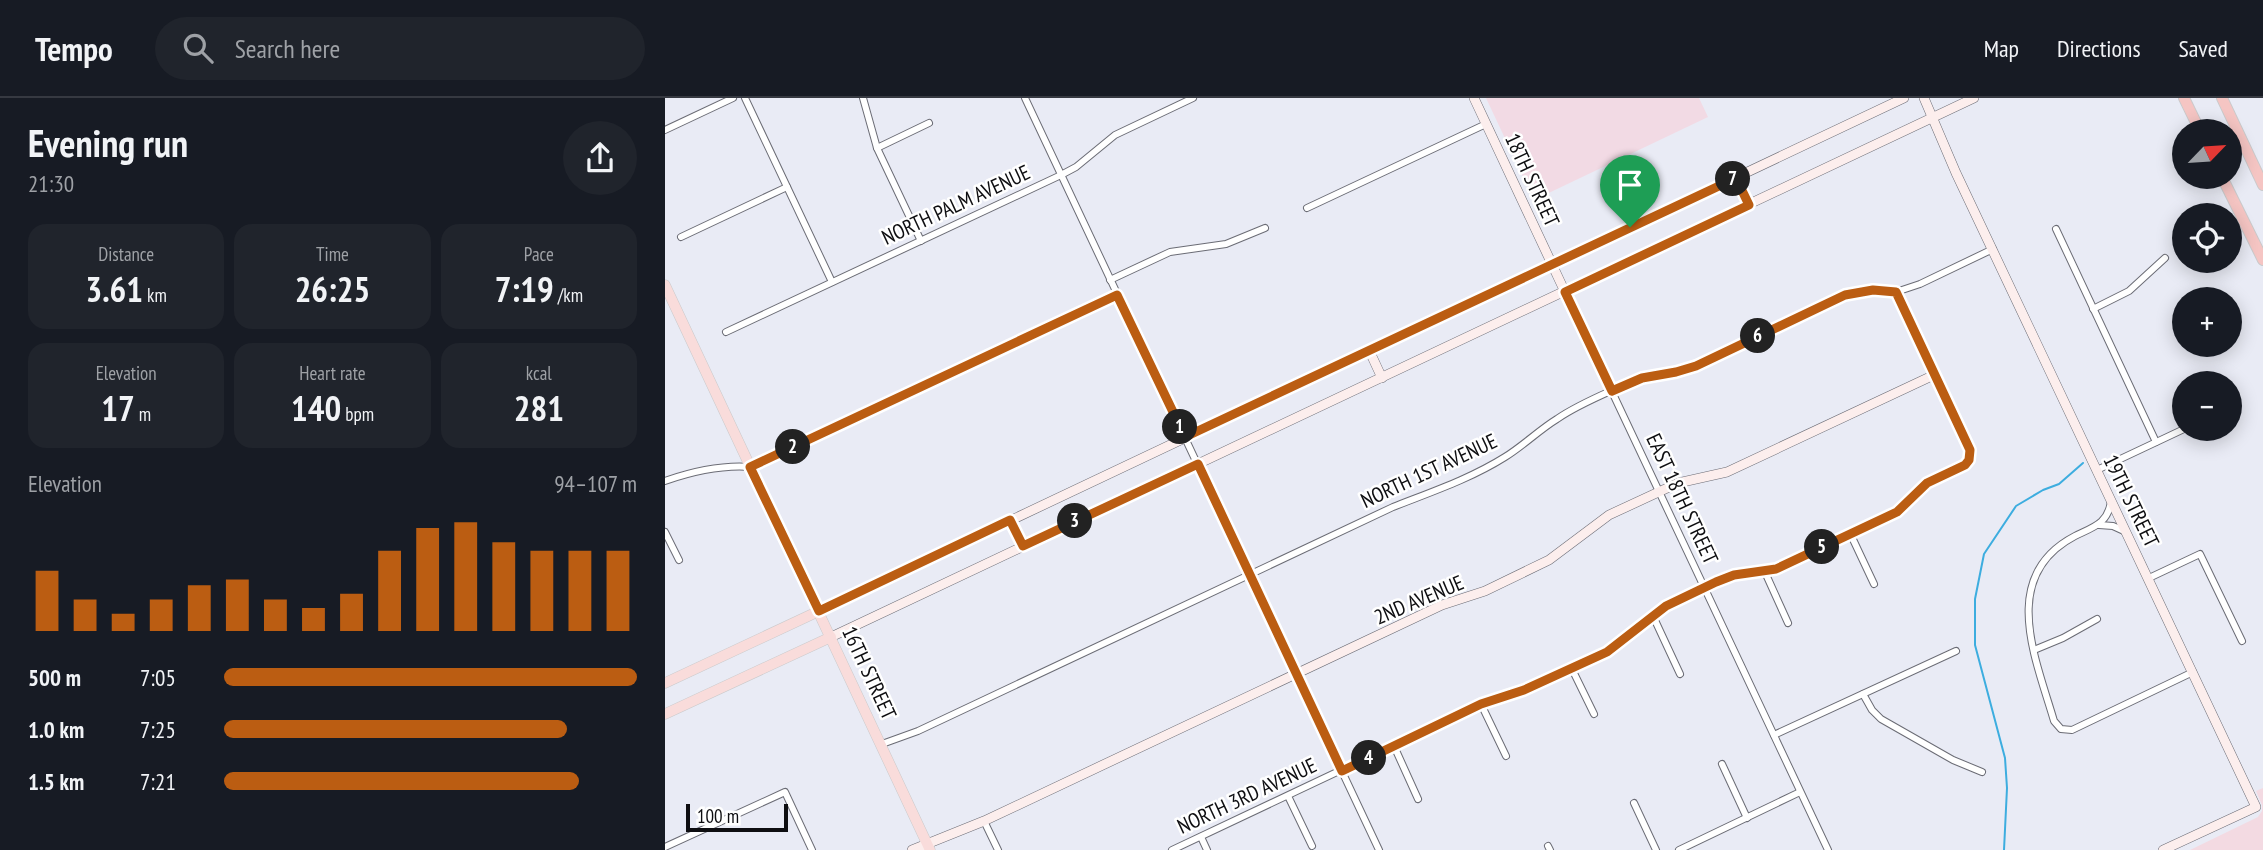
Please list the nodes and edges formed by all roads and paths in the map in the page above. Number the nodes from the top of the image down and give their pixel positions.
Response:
1 (733, 98) edge
2 (745, 98) edge
3 (863, 98) edge
4 (1025, 98) edge
5 (1193, 98) edge
6 (1474, 98) edge
7 (1904, 98) edge
8 (1924, 98) edge
9 (1974, 98) edge
10 (2184, 98) edge
11 (2222, 98) edge
12 (1933, 117) junction
13 (2194, 119) edge
14 (929, 123) dead end
15 (1486, 124) junction
16 (665, 130) edge
17 (877, 148) junction
18 (1061, 175) junction
19 (1736, 178) junction
20 (2263, 185) edge
21 (787, 187) junction
22 (2229, 189) edge
23 (1749, 205) junction
24 (1307, 208) dead end
25 (1265, 228) dead end
26 (2056, 229) dead end
27 (681, 237) dead end
28 (921, 241) junction
29 (1993, 250) junction
30 (2165, 258) dead end
31 (2263, 260) edge
32 (1552, 264) junction
33 (1558, 278) joint
34 (1111, 280) junction
35 (832, 282) junction
36 (665, 285) edge
37 (1565, 292) junction
38 (1896, 292) junction
39 (1117, 295) junction
40 (669, 306) edge
41 (2093, 309) junction
42 (726, 332) dead end
43 (1369, 350) junction
44 (1934, 375) junction
45 (1382, 378) junction
46 (1612, 391) junction
47 (2172, 435) edge
48 (1185, 437) junction
49 (2156, 442) junction
50 (1198, 464) junction
51 (750, 467) junction
52 (2097, 470) junction
53 (665, 481) edge
54 (1660, 491) junction
55 (2111, 499) junction
56 (1010, 520) junction
57 (2099, 525) junction
58 (665, 532) edge
59 (1850, 533) junction
60 (2127, 533) junction
61 (1023, 546) junction
62 (679, 560) dead end
63 (1764, 570) junction
64 (1249, 574) junction
65 (2149, 578) junction
66 (1874, 583) dead end
67 (1704, 587) junction
68 (819, 611) junction
69 (1653, 616) junction
70 (2097, 619) dead end
71 (1788, 623) dead end
72 (831, 637) junction
73 (2242, 641) dead end
74 (2034, 650) junction
75 (1956, 651) dead end
76 (1572, 669) junction
77 (2193, 672) junction
78 (1680, 674) dead end
79 (1297, 675) junction
80 (665, 683) edge
81 (1863, 694) junction
82 (1481, 704) junction
83 (665, 714) edge
84 (1594, 714) dead end
85 (1774, 736) junction
86 (882, 744) junction
87 (1394, 746) junction
88 (1506, 757) dead end
89 (1722, 764) dead end
90 (1342, 771) junction
91 (1982, 772) dead end
92 (1801, 792) junction
93 (1288, 796) junction
94 (1418, 799) dead end
95 (1634, 803) dead end
96 (1747, 818) junction
97 (984, 821) junction
98 (1201, 837) junction
99 (1312, 846) dead end
100 (665, 847) edge
101 (929, 847) edge
102 (813, 850) edge
103 (912, 850) edge
104 (998, 850) edge
105 (1173, 850) edge
106 (1207, 850) edge
107 (1379, 850) edge
108 (1656, 850) edge
109 (1679, 850) edge
110 (1828, 850) edge
111 (2163, 850) edge

1 - 16 street
2 - 21 street
3 - 17 street
4 - 18 street
5 - 18 street, NORTH PALM AVENUE
6 - 15 main road, 18TH STREET
7 - 19 main road
8 - 12 main road, 19TH STREET
9 - 12 main road
10 - 13 highway
11 - 20 highway
12 - 23 main road
12 - 29 main road, 19TH STREET
14 - 17 street
15 - 24 street
15 - 32 main road, 18TH STREET
17 - 28 street
18 - 28 street, NORTH PALM AVENUE
18 - 34 street
19 - 23 main road
19 - 32 main road
21 - 27 street
21 - 35 street
22 - 31 highway
23 - 37 main road
25 - 34 street
26 - 41 street
28 - 35 street, NORTH PALM AVENUE
29 - 38 street, NORTH 1ST AVENUE
29 - 52 main road, 19TH STREET
30 - 41 street
32 - 33 main road, 18TH STREET
32 - 43 main road
33 - 37 main road, EAST 18TH STREET
34 - 39 street
35 - 42 street, NORTH PALM AVENUE
36 - 40 main road, 16TH STREET
37 - 45 main road
37 - 46 street, EAST 18TH STREET
38 - 44 street
38 - 46 street, NORTH 1ST AVENUE
39 - 48 street
39 - 51 street
40 - 51 main road, 16TH STREET
41 - 49 street
43 - 45 main road
43 - 48 main road
44 - 54 main road, 2ND AVENUE
44 - 59 street, NORTH 3RD AVENUE
45 - 50 main road
46 - 54 street, EAST 18TH STREET
46 - 64 street, NORTH 1ST AVENUE
47 - 49 street
48 - 50 street
48 - 56 main road
49 - 52 street
50 - 61 main road
50 - 64 street
51 - 53 street
51 - 68 main road, 16TH STREET
52 - 55 main road, 19TH STREET
54 - 67 street, EAST 18TH STREET
54 - 79 main road, 2ND AVENUE
55 - 57 street
55 - 60 main road, 19TH STREET
56 - 61 main road
56 - 68 main road
57 - 60 street
57 - 74 street
58 - 62 street
59 - 63 street, NORTH 3RD AVENUE
59 - 66 street
60 - 65 main road, 19TH STREET
61 - 72 main road
63 - 67 street, NORTH 3RD AVENUE
63 - 71 street
64 - 79 street
64 - 86 street, NORTH 1ST AVENUE
65 - 73 street
65 - 77 main road, 19TH STREET
67 - 69 street, NORTH 3RD AVENUE
67 - 85 street, EAST 18TH STREET
68 - 72 main road, 16TH STREET
68 - 80 main road
69 - 76 street, NORTH 3RD AVENUE
69 - 78 street
70 - 74 street
72 - 83 main road
72 - 86 main road, 16TH STREET
74 - 77 street
75 - 81 street
76 - 82 street, NORTH 3RD AVENUE
76 - 84 street
77 - 111 main road, 19TH STREET
79 - 90 street
79 - 97 main road, 2ND AVENUE
81 - 85 street
81 - 91 street
82 - 87 street, NORTH 3RD AVENUE
82 - 88 street
85 - 92 street, EAST 18TH STREET
86 - 101 main road, 16TH STREET
87 - 90 street, NORTH 3RD AVENUE
87 - 94 street
89 - 96 street
90 - 93 street, NORTH 3RD AVENUE
90 - 107 street
92 - 96 street
92 - 110 street, EAST 18TH STREET
93 - 98 street, NORTH 3RD AVENUE
93 - 99 street
95 - 108 street
96 - 109 street
97 - 101 main road, 2ND AVENUE
97 - 104 street
98 - 105 street, NORTH 3RD AVENUE
98 - 106 street
100 - 102 street
101 - 103 main road, 2ND AVENUE

